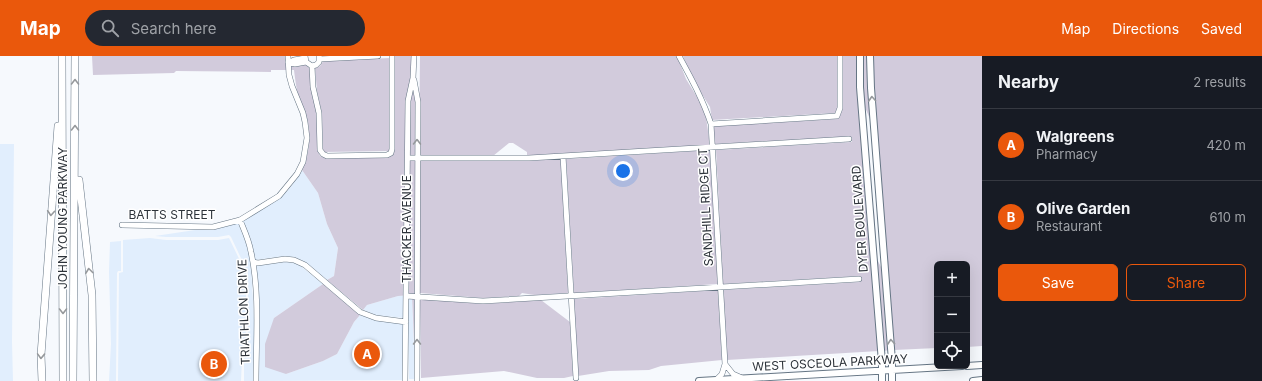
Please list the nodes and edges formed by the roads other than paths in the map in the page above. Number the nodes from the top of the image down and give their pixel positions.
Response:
1 (62, 56) edge
2 (75, 56) edge
3 (288, 56) edge
4 (378, 56) edge
5 (392, 56) edge
6 (414, 56) edge
7 (679, 56) edge
8 (840, 56) edge
9 (860, 56) edge
10 (870, 56) edge
11 (319, 57) edge
12 (305, 59) edge
13 (289, 62) junction
14 (312, 66) junction
15 (62, 76) junction
16 (414, 78) junction
17 (862, 106) junction
18 (710, 124) junction
19 (849, 139) dead end
20 (713, 147) junction
21 (563, 156) junction
22 (408, 158) junction
23 (417, 158) junction
24 (75, 160) junction
25 (879, 194) junction
26 (870, 204) junction
27 (240, 220) junction
28 (122, 225) dead end
29 (407, 233) junction
30 (417, 234) junction
31 (253, 262) junction
32 (884, 268) junction
33 (859, 279) dead end
34 (721, 287) junction
35 (406, 296) junction
36 (417, 296) junction
37 (571, 296) junction
38 (406, 322) junction
39 (725, 364) junction
40 (982, 365) edge
41 (970, 366) edge
42 (934, 368) edge
43 (892, 370) junction
44 (41, 371) junction
45 (882, 371) junction
46 (576, 378) dead end
47 (744, 378) junction
48 (94, 380) edge
49 (716, 380) edge
50 (982, 380) edge
51 (38, 381) edge
52 (42, 381) edge
53 (63, 381) edge
54 (73, 381) edge
55 (256, 381) edge
56 (405, 381) edge
57 (417, 381) edge
58 (699, 381) edge
59 (882, 381) edge
60 (892, 381) edge
61 (973, 381) edge

1 - 15 highway, JOHN YOUNG PARKWAY
24 -> 2 highway, JOHN YOUNG PARKWAY
3 - 13 street, BATTS STREET
4 - 11 street
5 - 14 street
6 - 16 street, THACKER AVENUE
7 - 18 street, SANDHILL RIDGE CT
8 - 18 street
9 - 17 main road, DYER BOULEVARD
25 -> 10 main road, DYER BOULEVARD
11 - 14 street
12 - 13 street
12 - 14 street
13 - 27 street, BATTS STREET
15 -> 44 highway
15 -> 53 highway, JOHN YOUNG PARKWAY
16 - 22 street, THACKER AVENUE
23 -> 16 street, THACKER AVENUE
17 - 25 main road
17 - 26 main road, DYER BOULEVARD
18 - 20 street, SANDHILL RIDGE CT
19 - 20 street
20 - 21 street
20 - 34 street, SANDHILL RIDGE CT
21 - 23 street
21 - 37 street
22 - 23 street
22 - 29 street, THACKER AVENUE
23 - 30 street, THACKER AVENUE
48 -> 24 highway
24 - 54 highway, JOHN YOUNG PARKWAY
25 - 32 main road, DYER BOULEVARD
26 - 32 main road
26 - 45 main road, DYER BOULEVARD
27 - 28 street, BATTS STREET
27 - 31 street, TRIATHLON DRIVE
29 - 30 street
29 - 35 street, THACKER AVENUE
30 - 36 street, THACKER AVENUE
31 - 38 street
31 - 55 street, TRIATHLON DRIVE
43 -> 32 main road, DYER BOULEVARD
33 - 34 street
34 - 37 street
34 - 39 street, SANDHILL RIDGE CT
35 - 36 street
35 - 38 street, THACKER AVENUE
36 - 37 street
57 -> 36 street, THACKER AVENUE
37 - 46 street
38 - 56 street, THACKER AVENUE
39 - 47 street
39 - 49 street
40 - 41 main road
42 - 43 main road, WEST OSCEOLA PARKWAY
43 - 45 main road, WEST OSCEOLA PARKWAY
43 - 60 main road, DYER BOULEVARD
44 - 51 highway
44 - 52 highway
45 - 47 main road, WEST OSCEOLA PARKWAY
45 - 59 main road, DYER BOULEVARD
47 - 49 main road, WEST OSCEOLA PARKWAY
49 - 58 main road, WEST OSCEOLA PARKWAY
50 - 61 main road

